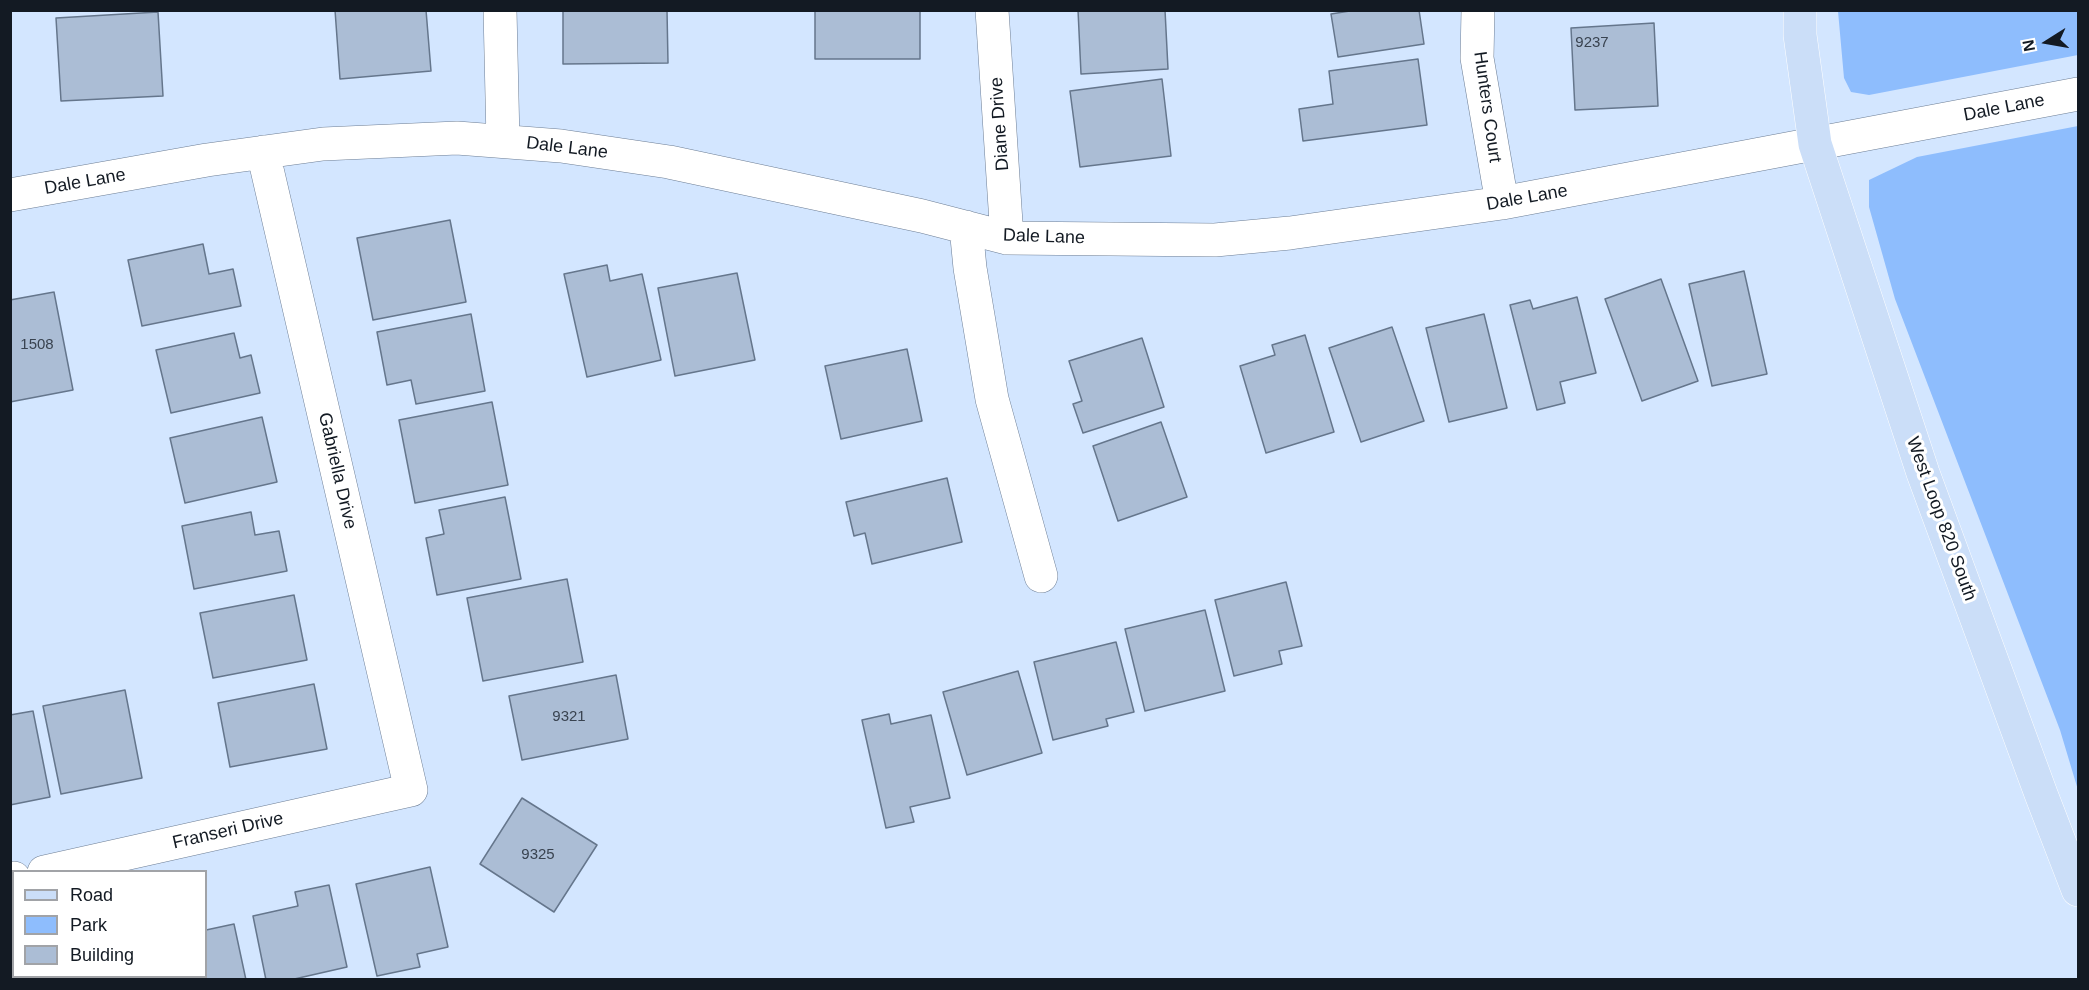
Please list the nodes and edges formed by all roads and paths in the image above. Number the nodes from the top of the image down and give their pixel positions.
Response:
1 (500, 10) edge
2 (993, 10) edge
3 (1478, 10) edge
4 (1800, 10) edge
5 (2079, 94) edge
6 (503, 141) junction
7 (1815, 144) junction
8 (263, 152) junction
9 (10, 195) edge
10 (1502, 203) junction
11 (966, 227) junction
12 (1007, 238) junction
13 (1041, 576) dead end
14 (411, 790) joint
15 (53, 870) edge
16 (2079, 890) edge

1 - 6 street
2 - 12 street, Diane Drive
3 - 10 street, Hunters Court
4 - 7 main road, West Loop 820 South
5 - 7 street, Dale Lane
6 - 8 street, Dale Lane
6 - 11 street, Dale Lane
7 - 10 street, Dale Lane
7 - 16 main road, West Loop 820 South
8 - 9 street, Dale Lane
8 - 14 street, Gabriella Drive
10 - 12 street, Dale Lane
11 - 12 street, Dale Lane
11 - 13 street
14 - 15 street, Franseri Drive

